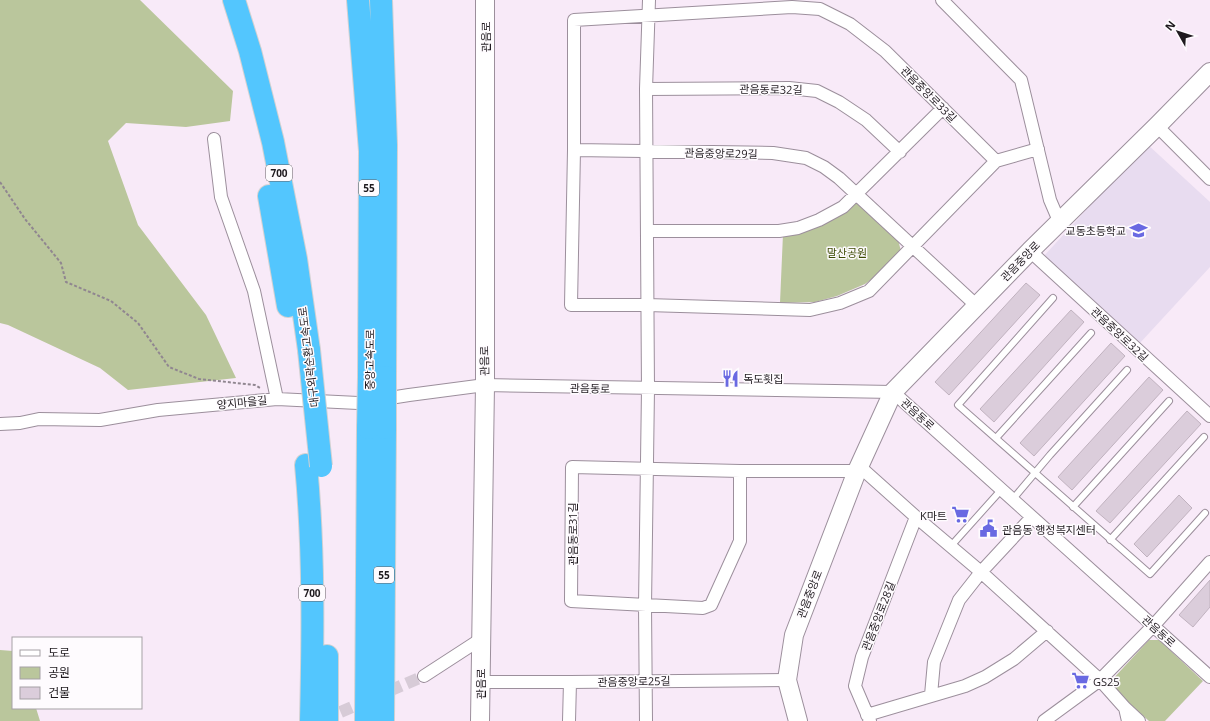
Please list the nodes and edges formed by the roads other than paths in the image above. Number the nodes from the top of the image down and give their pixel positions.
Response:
1 (222, 0) edge
2 (234, 0) edge
3 (358, 0) edge
4 (382, 0) edge
5 (485, 0) edge
6 (649, 0) edge
7 (942, 0) edge
8 (649, 15) junction
9 (1210, 72) edge
10 (646, 89) junction
11 (943, 108) junction
12 (1157, 126) junction
13 (214, 139) dead end
14 (1038, 149) junction
15 (574, 150) junction
16 (647, 152) junction
17 (900, 152) junction
18 (996, 161) junction
19 (1210, 179) edge
20 (855, 194) junction
21 (1059, 222) junction
22 (647, 231) junction
23 (912, 248) junction
24 (1030, 251) junction
25 (1053, 298) dead end
26 (647, 305) junction
27 (976, 306) junction
28 (1092, 333) dead end
29 (301, 350) junction
30 (1127, 370) dead end
31 (377, 377) junction
32 (485, 385) junction
33 (648, 389) junction
34 (893, 392) junction
35 (277, 399) junction
36 (1169, 401) dead end
37 (1210, 416) edge
38 (0, 424) edge
39 (377, 428) junction
40 (1204, 437) dead end
41 (996, 438) junction
42 (314, 466) junction
43 (646, 469) junction
44 (858, 469) junction
45 (740, 471) junction
46 (1035, 473) junction
47 (1002, 489) junction
48 (1013, 499) junction
49 (1073, 507) junction
50 (1205, 513) dead end
51 (916, 517) junction
52 (1032, 517) junction
53 (1110, 540) junction
54 (950, 547) junction
55 (1210, 562) edge
56 (981, 572) junction
57 (645, 606) junction
58 (1154, 625) junction
59 (1047, 632) junction
60 (480, 640) junction
61 (424, 676) tunnel mouth
62 (1210, 677) edge
63 (787, 680) junction
64 (1100, 680) junction
65 (646, 681) junction
66 (480, 682) junction
67 (570, 682) junction
68 (931, 695) junction
69 (1125, 708) junction
70 (868, 718) edge
71 (311, 721) edge
72 (327, 721) edge
73 (366, 721) edge
74 (382, 721) edge
75 (480, 721) edge
76 (569, 721) edge
77 (646, 721) edge
78 (798, 721) edge
79 (1044, 721) edge
80 (1128, 721) edge
81 (1139, 721) edge

1 - 29 highway, 대구외곽순환고속도로 / 700
2 - 29 highway, 대구외곽순환고속도로 / 700
3 - 31 highway, 중앙고속도로 / 55
4 - 31 highway, 중앙고속도로 / 55
5 - 32 main road, 관음로
6 - 8 street
7 - 14 street
8 - 10 street
8 - 11 street, 관음중앙로33길
8 - 15 street
9 - 12 main road, 관음중앙로
10 - 16 street
10 - 17 street, 관음동로32길
11 - 17 street
11 - 18 street, 관음중앙로33길
12 - 19 street
12 - 21 main road, 관음중앙로
13 - 35 street
14 - 18 street
14 - 21 street
15 - 16 street, 관음중앙로29길
15 - 26 street
16 - 20 street, 관음중앙로29길
16 - 22 street
17 - 20 street
18 - 23 street
20 - 22 street
20 - 23 street, 관음중앙로29길
21 - 24 main road, 관음중앙로
22 - 26 street
23 - 26 street
23 - 27 street, 관음중앙로29길
24 - 27 main road, 관음중앙로
24 - 37 street, 관음중앙로32길
25 - 41 lane
26 - 33 street
27 - 34 main road, 관음중앙로
28 - 41 lane
29 - 42 highway, 대구외곽순환고속도로 / 700
30 - 46 lane
31 - 39 highway, 중앙고속도로 / 55, bridge
32 - 33 street, 관음동로
32 - 35 street, 양지마을길
32 - 60 main road, 관음로
33 - 34 street, 관음동로
33 - 43 street
34 - 44 main road, 관음중앙로
34 - 47 street, 관음동로
35 - 38 street, 양지마을길
36 - 49 lane
39 - 73 highway, 중앙고속도로 / 55
39 - 74 highway, 중앙고속도로 / 55
40 - 53 lane
41 - 46 lane
42 - 71 highway, 대구외곽순환고속도로 / 700
42 - 72 highway, 대구외곽순환고속도로 / 700
43 - 45 street
43 - 57 street
43 - 57 street, 관음동로31길
44 - 45 street
44 - 51 street
44 - 63 main road, 관음중앙로
45 - 57 street, 관음동로31길
46 - 48 lane
46 - 49 lane
47 - 48 street, 관음동로
47 - 54 lane
48 - 52 street, 관음동로
49 - 53 lane
50 - 53 lane
51 - 54 street
51 - 70 street, 관음중앙로28길
52 - 56 street
52 - 58 street, 관음동로
54 - 56 street
55 - 58 street
56 - 59 street
56 - 68 street
57 - 65 street
58 - 62 street, 관음동로
58 - 64 street
59 - 64 street
59 - 68 street, 관음중앙로28길
60 - 61 street
60 - 66 main road, 관음로
63 - 65 street, 관음중앙로25길
63 - 78 main road, 관음중앙로
64 - 69 street
64 - 79 street
65 - 67 street, 관음중앙로25길
65 - 77 street
66 - 67 street, 관음중앙로25길
66 - 75 main road, 관음로
67 - 76 street
68 - 70 street, 관음중앙로28길
69 - 80 street
69 - 81 street

